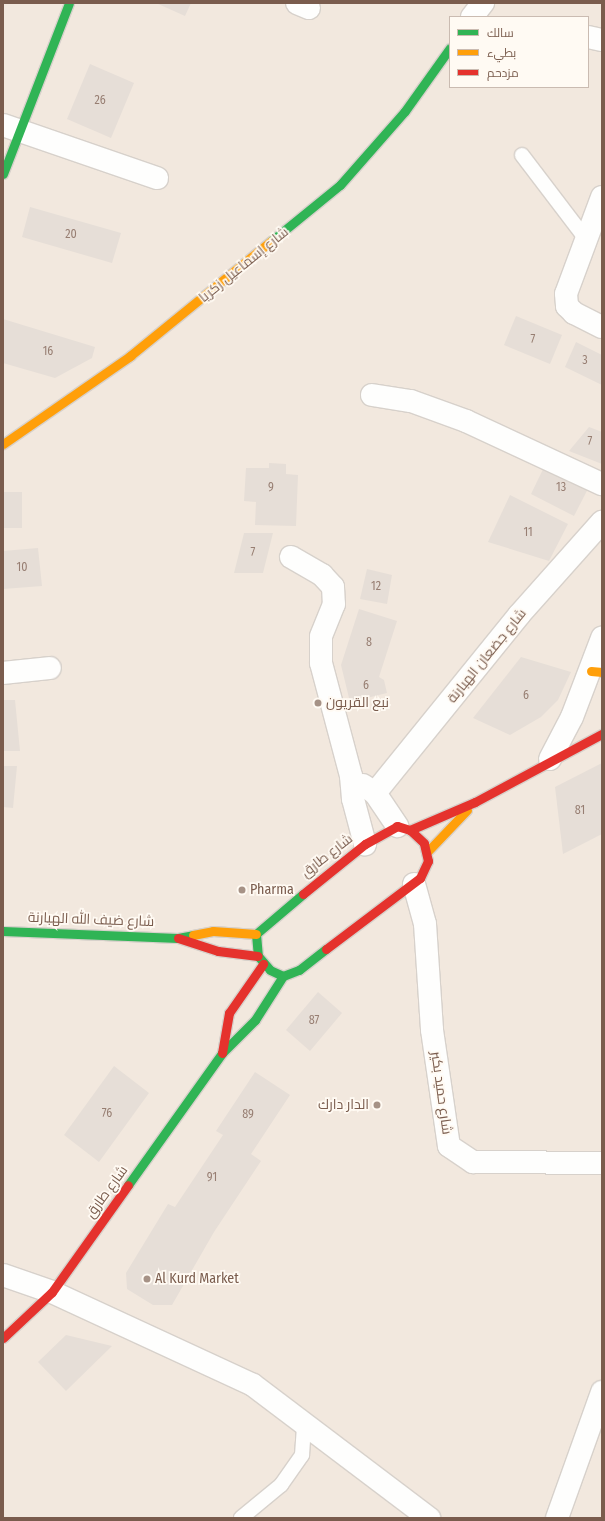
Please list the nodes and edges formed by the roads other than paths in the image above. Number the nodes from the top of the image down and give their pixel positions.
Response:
1 (69, 3) edge
2 (482, 3) edge
3 (473, 16) edge
4 (589, 37) edge
5 (602, 40) edge
6 (449, 49) edge
7 (11, 127) edge
8 (522, 155) dead end
9 (3, 174) edge
10 (157, 178) dead end
11 (602, 197) edge
12 (586, 239) junction
13 (602, 327) edge
14 (372, 395) dead end
15 (3, 444) edge
16 (602, 484) edge
17 (602, 522) edge
18 (291, 557) dead end
19 (602, 638) edge
20 (50, 668) dead end
21 (597, 672) edge
22 (3, 673) edge
23 (602, 734) edge
24 (550, 759) junction
25 (351, 776) junction
26 (375, 793) junction
27 (475, 802) junction
28 (404, 828) junction
29 (365, 844) junction
30 (427, 852) junction
31 (414, 884) junction
32 (3, 931) edge
33 (256, 934) junction
34 (178, 938) junction
35 (261, 960) junction
36 (283, 976) junction
37 (222, 1053) junction
38 (602, 1163) edge
39 (3, 1275) edge
40 (52, 1292) junction
41 (3, 1338) edge
42 (602, 1392) edge
43 (304, 1423) junction
44 (241, 1518) edge
45 (429, 1518) edge
46 (557, 1518) edge

1 - 7 street
2 - 3 street
4 - 5 street
6 - 15 street, شارع إسماعيل زكريا
7 - 9 street
7 - 10 street
8 - 12 lane
11 - 12 street
12 - 13 street
14 - 16 street
17 - 26 street, شارع جضعان الهبارنة
18 - 25 street
19 - 21 street
20 - 22 street
21 - 24 street
23 - 24 street, شارع طارق
24 - 27 street, شارع طارق
25 - 26 street
25 - 29 street
26 - 28 street
27 - 28 street, شارع طارق
27 - 30 street, شارع طارق
28 - 29 street, شارع طارق
28 - 30 street
29 - 33 street, شارع طارق
30 - 31 street
31 - 36 street
31 - 38 street, شارع حميد بكير
32 - 34 street, شارع ضيف الله الهبارنة
33 - 34 street, شارع ضيف الله الهبارنة
33 - 35 street
34 - 35 street, شارع ضيف الله الهبارنة
35 - 36 street
35 - 37 street, شارع طارق
36 - 37 street, شارع طارق
37 - 40 street, شارع طارق
39 - 40 street
40 - 41 street, شارع طارق
40 - 43 street
42 - 46 street
43 - 44 lane
43 - 45 street

